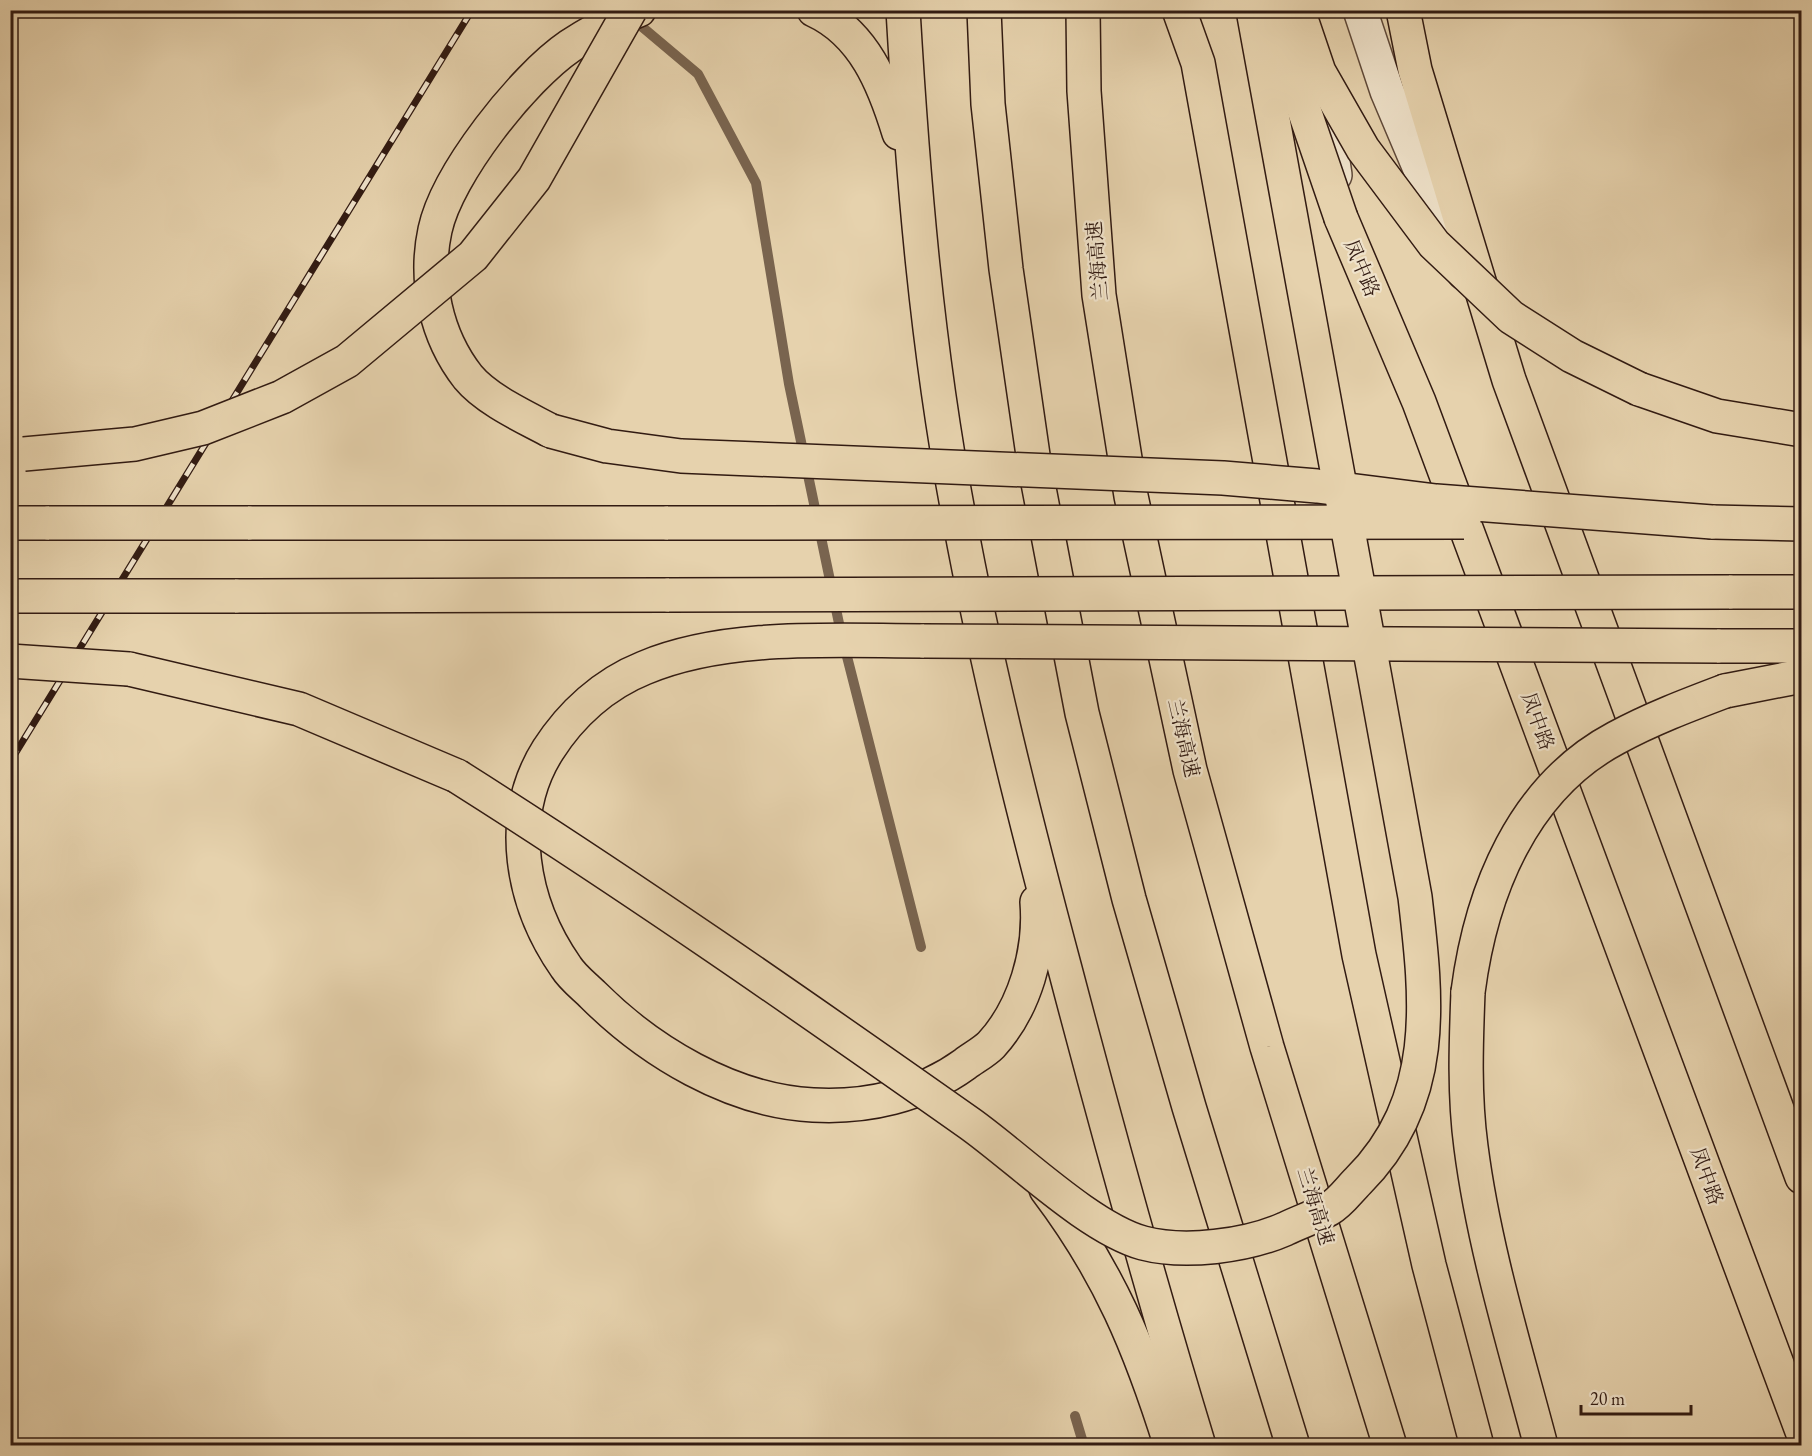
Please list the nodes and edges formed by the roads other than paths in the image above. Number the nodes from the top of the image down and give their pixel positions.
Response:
1 (630, 10) edge
2 (639, 10) edge
3 (814, 10) edge
4 (903, 10) edge
5 (984, 10) edge
6 (1083, 10) edge
7 (1179, 10) edge
8 (1193, 10) edge
9 (1253, 10) edge
10 (1277, 10) edge
11 (1298, 10) edge
12 (1310, 10) edge
13 (1360, 10) edge
14 (1402, 10) edge
15 (608, 53) junction
16 (1198, 63) junction
17 (1341, 218) junction
18 (926, 301) junction
19 (1509, 380) junction
20 (1802, 430) edge
21 (17, 454) edge
22 (1712, 522) junction
23 (10, 523) edge
24 (1802, 524) edge
25 (1802, 592) edge
26 (10, 596) edge
27 (1802, 646) edge
28 (10, 662) edge
29 (1802, 676) edge
30 (1008, 747) junction
31 (1022, 1163) junction
32 (1802, 1177) edge
33 (1802, 1431) edge
34 (1171, 1446) edge
35 (1199, 1446) edge
36 (1293, 1446) edge
37 (1390, 1446) edge
38 (1477, 1446) edge
39 (1541, 1446) edge

1 - 15 main road, bridge
2 - 15 main road, bridge
2 - 22 main road, bridge
3 - 18 main road
4 - 18 main road
5 - 36 main road
6 - 37 main road, 兰海高速
7 - 16 main road
8 - 16 main road
9 - 31 main road, bridge
10 - 17 main road, 凤中路, bridge
11 - 20 main road, bridge
12 - 17 street
13 - 19 street
14 - 19 main road
15 - 21 main road, bridge
16 - 38 main road
17 - 33 main road, 凤中路
18 - 30 main road
19 - 32 main road
22 - 23 main road, bridge
22 - 24 main road
25 - 26 main road, bridge
27 - 30 main road, bridge
28 - 31 main road, bridge
29 - 39 main road, bridge
30 - 35 main road
31 - 34 main road, bridge

